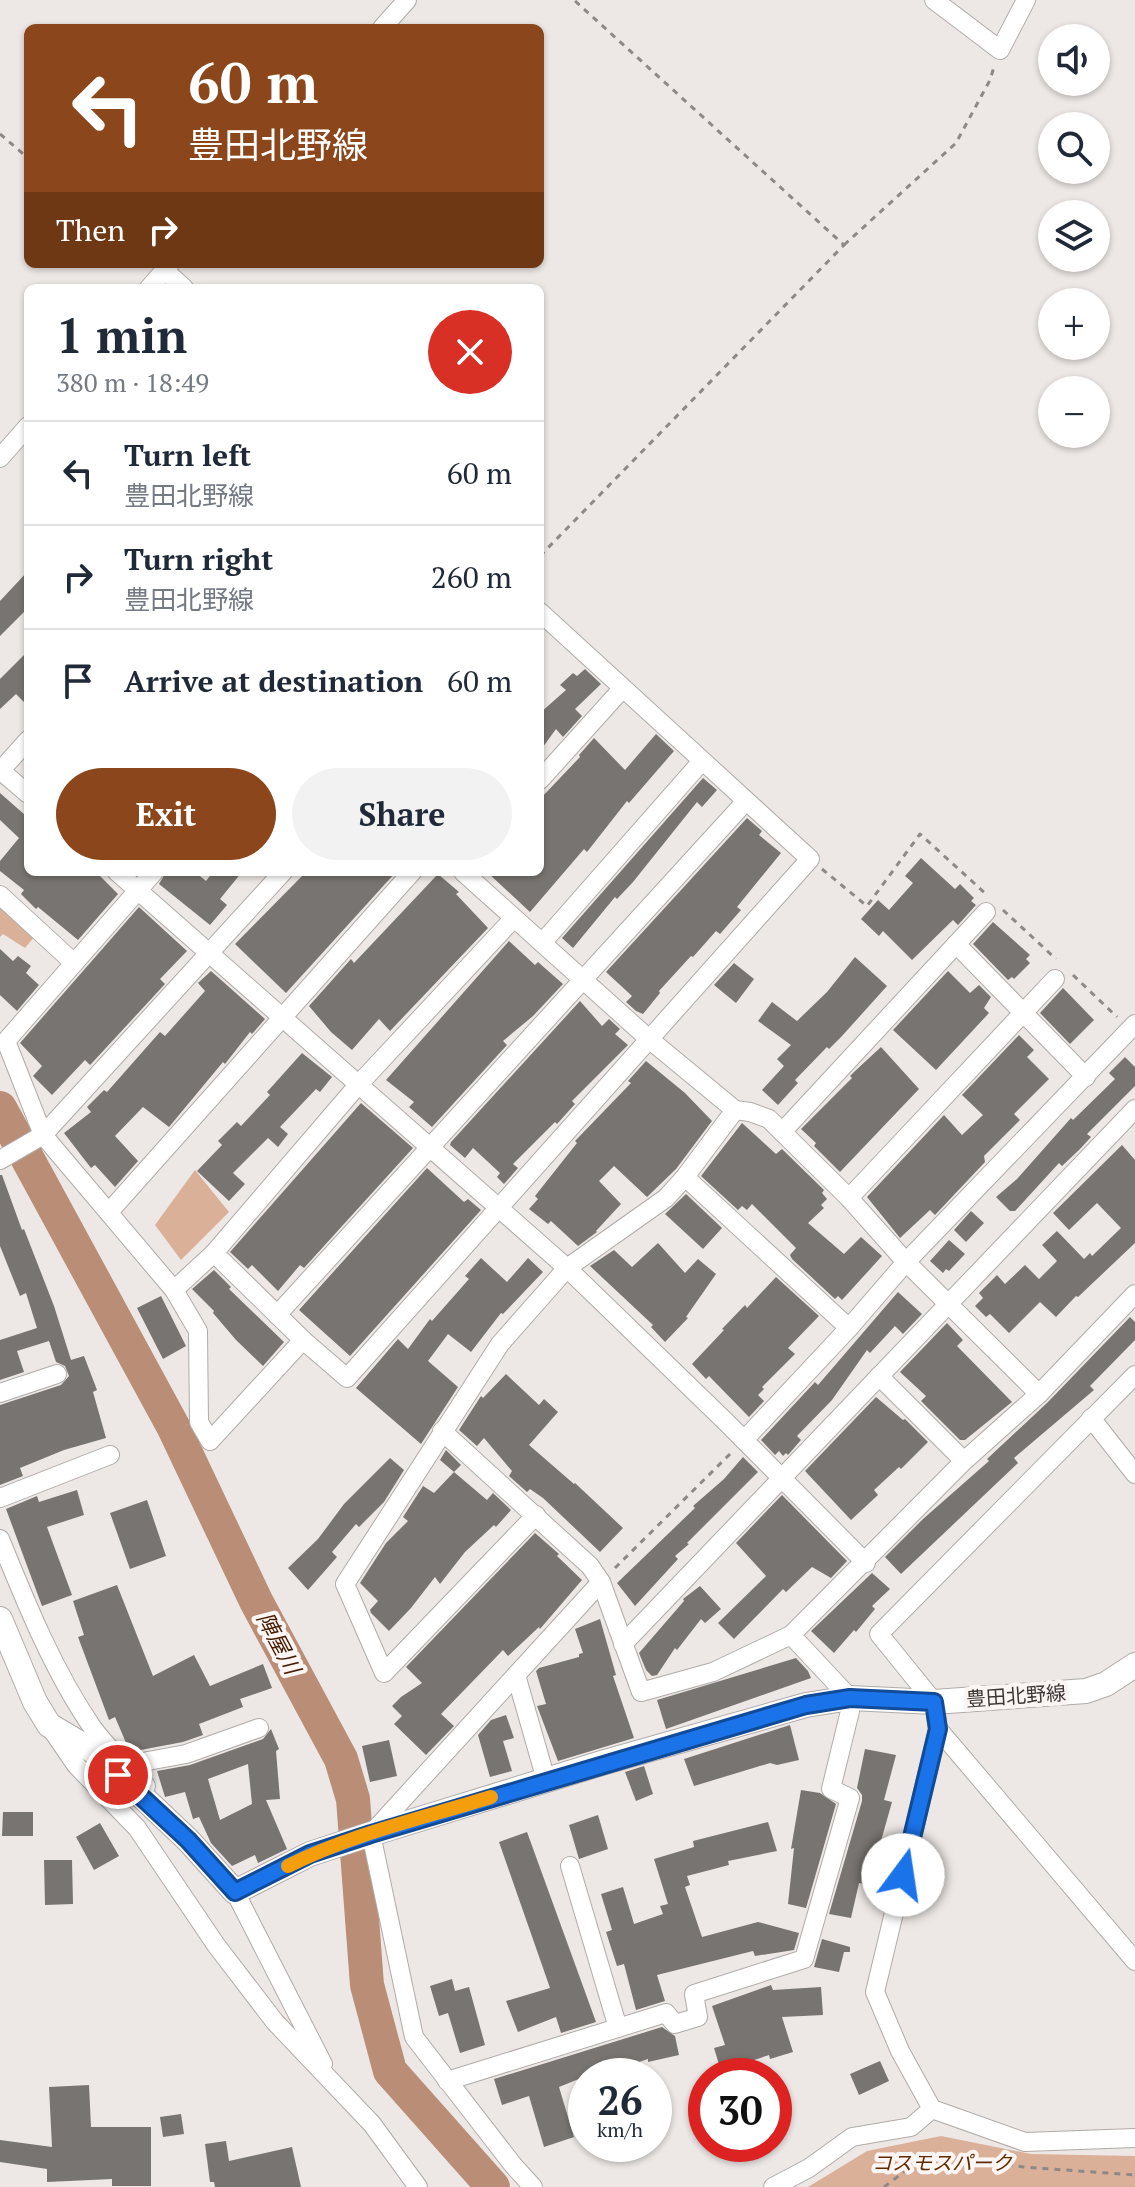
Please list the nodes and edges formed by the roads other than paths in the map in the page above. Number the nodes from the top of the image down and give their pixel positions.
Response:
1 (407, 0) edge
2 (934, 0) edge
3 (1026, 0) edge
4 (386, 24) edge
5 (166, 268) edge
6 (168, 268) edge
7 (152, 284) edge
8 (181, 284) edge
9 (24, 431) edge
10 (0, 458) edge
11 (544, 616) edge
12 (622, 689) junction
13 (24, 744) edge
14 (702, 761) junction
15 (0, 770) edge
16 (544, 776) edge
17 (24, 791) edge
18 (746, 801) junction
19 (121, 876) edge
20 (151, 876) edge
21 (279, 876) edge
22 (408, 876) edge
23 (467, 876) edge
24 (138, 891) junction
25 (0, 895) edge
26 (986, 912) dead end
27 (514, 918) junction
28 (542, 943) junction
29 (956, 944) junction
30 (209, 953) junction
31 (74, 963) junction
32 (582, 979) junction
33 (1055, 979) dead end
34 (1022, 1012) junction
35 (282, 1017) junction
36 (1135, 1024) edge
37 (649, 1039) junction
38 (1086, 1077) junction
39 (358, 1085) junction
40 (735, 1110) junction
41 (1132, 1119) edge
42 (782, 1132) junction
43 (37, 1139) junction
44 (430, 1148) junction
45 (0, 1160) edge
46 (685, 1177) junction
47 (849, 1198) junction
48 (499, 1208) junction
49 (109, 1212) junction
50 (214, 1253) junction
51 (906, 1262) junction
52 (567, 1268) junction
53 (174, 1290) junction
54 (1135, 1294) edge
55 (949, 1303) junction
56 (277, 1315) junction
57 (849, 1328) junction
58 (303, 1340) junction
59 (57, 1374) dead end
60 (1135, 1375) edge
61 (879, 1376) junction
62 (0, 1393) edge
63 (1039, 1394) junction
64 (1091, 1418) junction
65 (442, 1431) junction
66 (744, 1440) junction
67 (110, 1455) dead end
68 (964, 1461) junction
69 (1135, 1474) edge
70 (782, 1478) junction
71 (0, 1498) edge
72 (536, 1515) junction
73 (0, 1539) edge
74 (866, 1563) junction
75 (601, 1582) junction
76 (0, 1619) edge
77 (791, 1635) junction
78 (623, 1644) junction
79 (1135, 1665) edge
80 (516, 1675) junction
81 (934, 1702) junction
82 (850, 1705) junction
83 (49, 1725) junction
84 (259, 1728) dead end
85 (938, 1729) junction
86 (126, 1765) junction
87 (546, 1780) junction
88 (179, 1832) junction
89 (371, 1834) junction
90 (570, 1866) dead end
91 (235, 1892) junction
92 (1135, 1961) edge
93 (618, 2028) junction
94 (447, 2081) junction
95 (333, 2083) junction
96 (932, 2109) junction
97 (1135, 2138) edge
98 (418, 2187) edge
99 (533, 2187) edge
100 (773, 2187) edge

1 - 4 street
2 - 3 street
5 - 7 street
6 - 8 street
9 - 10 street
11 - 12 street
12 - 14 street
12 - 16 street
13 - 15 street
14 - 18 street
14 - 28 street
15 - 17 street
18 - 32 street
18 - 37 street
19 - 24 street
20 - 24 street
21 - 30 street
22 - 35 street
23 - 27 street
24 - 30 street
24 - 31 street
25 - 31 street
26 - 29 street
27 - 28 street
27 - 39 street
28 - 32 street
29 - 34 street
29 - 42 street
30 - 35 street
30 - 43 street
31 - 43 street
32 - 37 street
32 - 44 street
33 - 34 street
34 - 38 street
34 - 47 street
35 - 39 street
35 - 49 street
36 - 38 street
37 - 40 street
37 - 48 street
38 - 51 street
39 - 44 street
39 - 50 street
40 - 42 street
40 - 46 street
41 - 55 street
42 - 47 street
43 - 45 street
43 - 49 street
44 - 48 street
44 - 56 street
46 - 52 street
46 - 57 street
47 - 51 street
48 - 52 street
48 - 58 street
49 - 53 street
50 - 53 street
50 - 56 street
51 - 55 street
51 - 57 street
52 - 65 street
52 - 66 street
53 - 58 street
54 - 63 street
55 - 61 street
55 - 63 street
56 - 58 street
57 - 66 street
59 - 62 street
60 - 64 street
61 - 68 street
61 - 70 street
63 - 68 street
64 - 69 street
64 - 81 street
65 - 72 street
65 - 72 street
66 - 70 street
67 - 71 street
68 - 74 street
70 - 74 street
70 - 78 street
72 - 75 street
73 - 86 street
74 - 77 street
75 - 78 street
75 - 80 street
76 - 83 main road
77 - 78 street
77 - 82 street
79 - 81 main road, 豊田北野線
80 - 87 street
80 - 89 street
81 - 82 main road, 豊田北野線
81 - 85 street
82 - 87 main road, 豊田北野線
82 - 93 street
83 - 88 main road
83 - 95 street
84 - 86 street
85 - 92 street
85 - 96 street
86 - 88 street
87 - 89 main road, 豊田北野線
88 - 91 main road
89 - 91 main road, 豊田北野線
89 - 94 street
90 - 93 street
91 - 95 street
93 - 94 street
94 - 99 street
95 - 98 street
96 - 97 street
96 - 100 street

